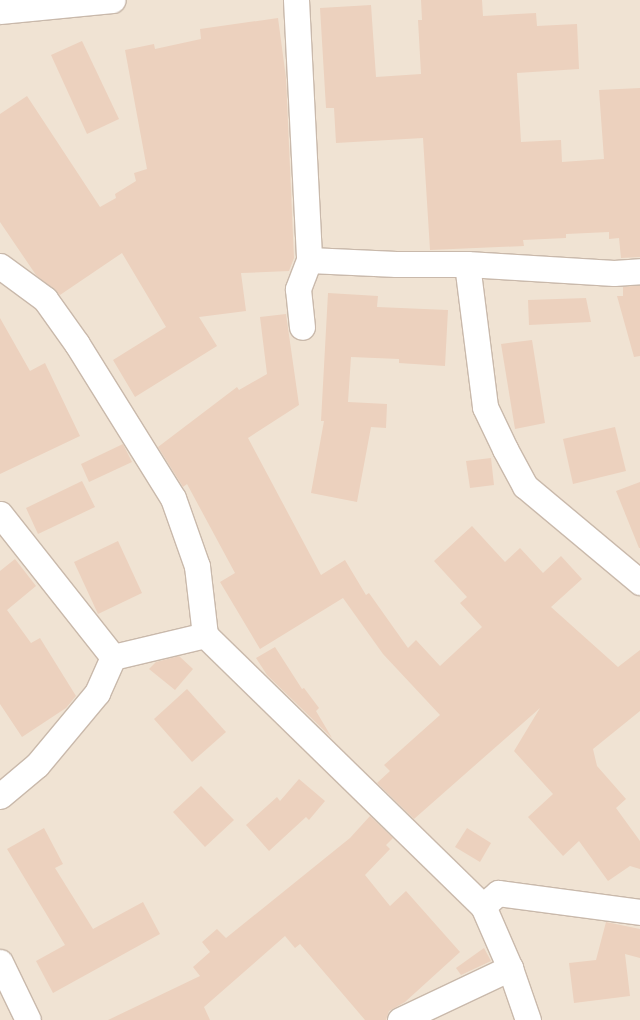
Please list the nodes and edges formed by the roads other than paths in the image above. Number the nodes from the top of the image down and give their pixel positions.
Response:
1 (112, 0) edge
2 (296, 0) edge
3 (0, 11) edge
4 (309, 260) junction
5 (467, 264) junction
6 (0, 266) edge
7 (640, 272) edge
8 (302, 327) dead end
9 (0, 514) edge
10 (640, 582) edge
11 (205, 635) junction
12 (112, 657) junction
13 (0, 796) edge
14 (483, 906) junction
15 (640, 912) edge
16 (0, 962) edge
17 (510, 968) junction
18 (28, 1020) edge
19 (400, 1020) edge
20 (528, 1020) edge

1 - 3 street
2 - 4 street
4 - 5 street
4 - 8 street
5 - 7 street
5 - 10 street
6 - 11 street
9 - 12 street
11 - 12 street
11 - 14 street
12 - 13 street
14 - 15 street
14 - 17 street
16 - 18 street
17 - 19 street
17 - 20 street

